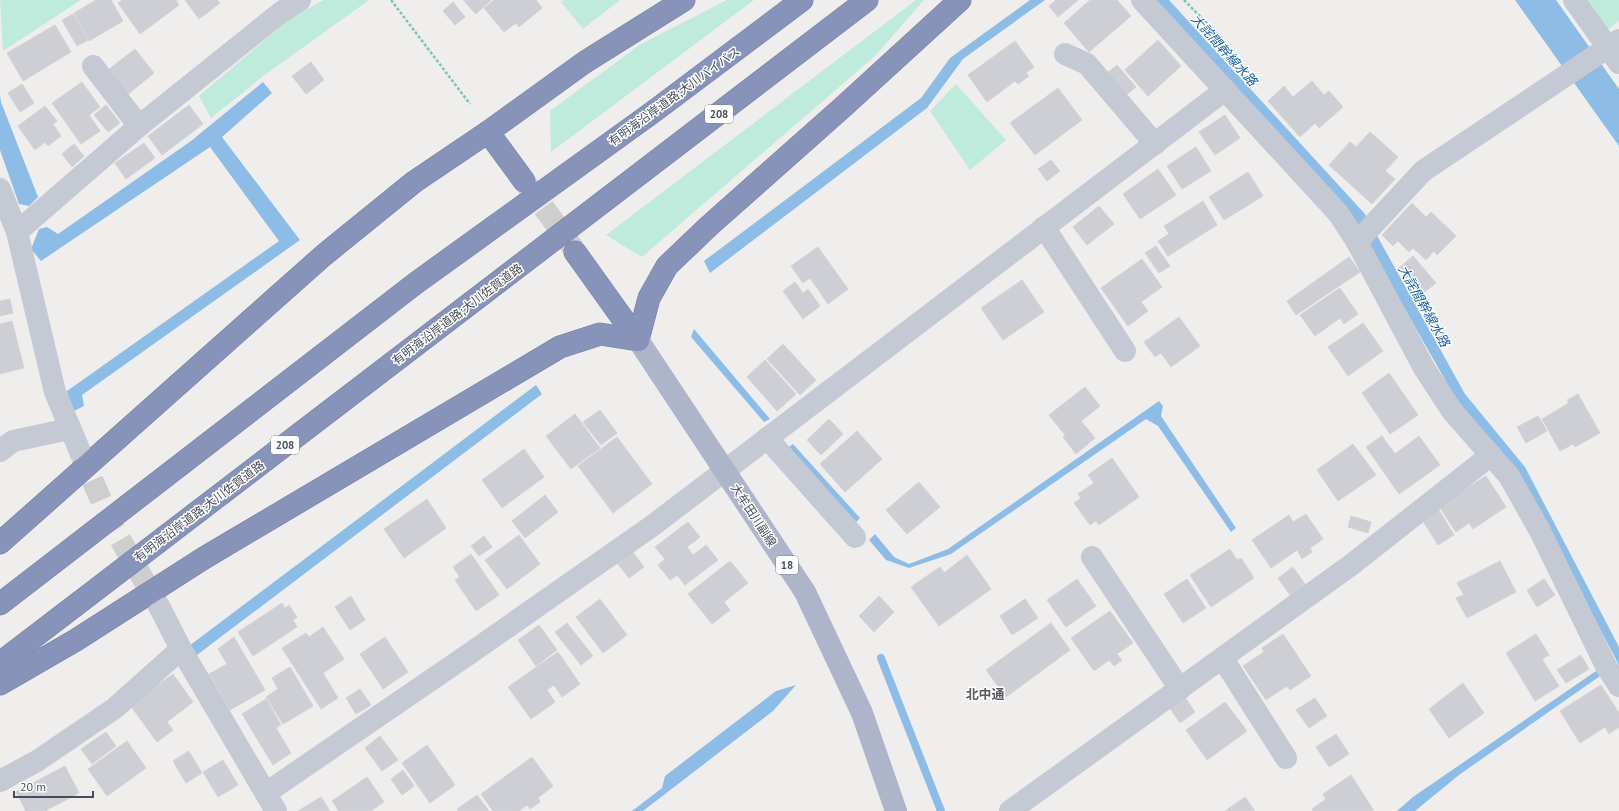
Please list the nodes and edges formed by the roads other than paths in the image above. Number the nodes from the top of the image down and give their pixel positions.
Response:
1 (300, 0) edge
2 (684, 0) edge
3 (802, 0) edge
4 (867, 0) edge
5 (960, 0) edge
6 (1142, 0) edge
7 (1574, 0) edge
8 (1612, 51) edge
9 (1065, 54) dead end
10 (93, 66) dead end
11 (1225, 90) junction
12 (139, 126) junction
13 (488, 132) junction
14 (1155, 144) junction
15 (524, 181) tunnel mouth
16 (0, 189) edge
17 (1044, 227) junction
18 (17, 232) junction
19 (1357, 242) junction
20 (575, 252) tunnel mouth
21 (638, 340) junction
22 (1124, 352) dead end
23 (69, 429) junction
24 (766, 438) junction
25 (79, 449) tunnel mouth
26 (0, 451) edge
27 (1491, 455) junction
28 (725, 470) junction
29 (855, 537) dead end
30 (0, 543) edge
31 (1092, 558) dead end
32 (0, 604) edge
33 (160, 608) tunnel mouth
34 (181, 649) junction
35 (1223, 659) junction
36 (0, 663) edge
37 (0, 684) edge
38 (1619, 686) edge
39 (1180, 689) junction
40 (1286, 758) dead end
41 (0, 781) edge
42 (271, 802) edge
43 (896, 811) edge
44 (1010, 811) edge

1 - 12 street
2 - 13 highway
3 - 32 highway, 有明海沿岸道路;大川バイパス
4 - 36 highway, 有明海沿岸道路;大川佐賀道路 / 208
5 - 21 highway
6 - 11 street
7 - 8 street
8 - 19 street
9 - 14 street
10 - 12 street
11 - 14 street
11 - 19 street
12 - 18 street
13 - 15 highway
13 - 30 highway
14 - 17 street
16 - 18 street
17 - 22 street
17 - 24 street
18 - 23 street
19 - 27 street
20 - 21 highway
21 - 28 main road, 大牟田川副線 / 18
21 - 37 highway
23 - 25 street
23 - 26 street
24 - 28 street
24 - 29 street
27 - 35 street
27 - 38 street
28 - 42 street
28 - 43 main road, 大牟田川副線 / 18
31 - 39 street
33 - 34 street
34 - 41 street
34 - 42 street
35 - 39 street
35 - 40 street
39 - 44 street

